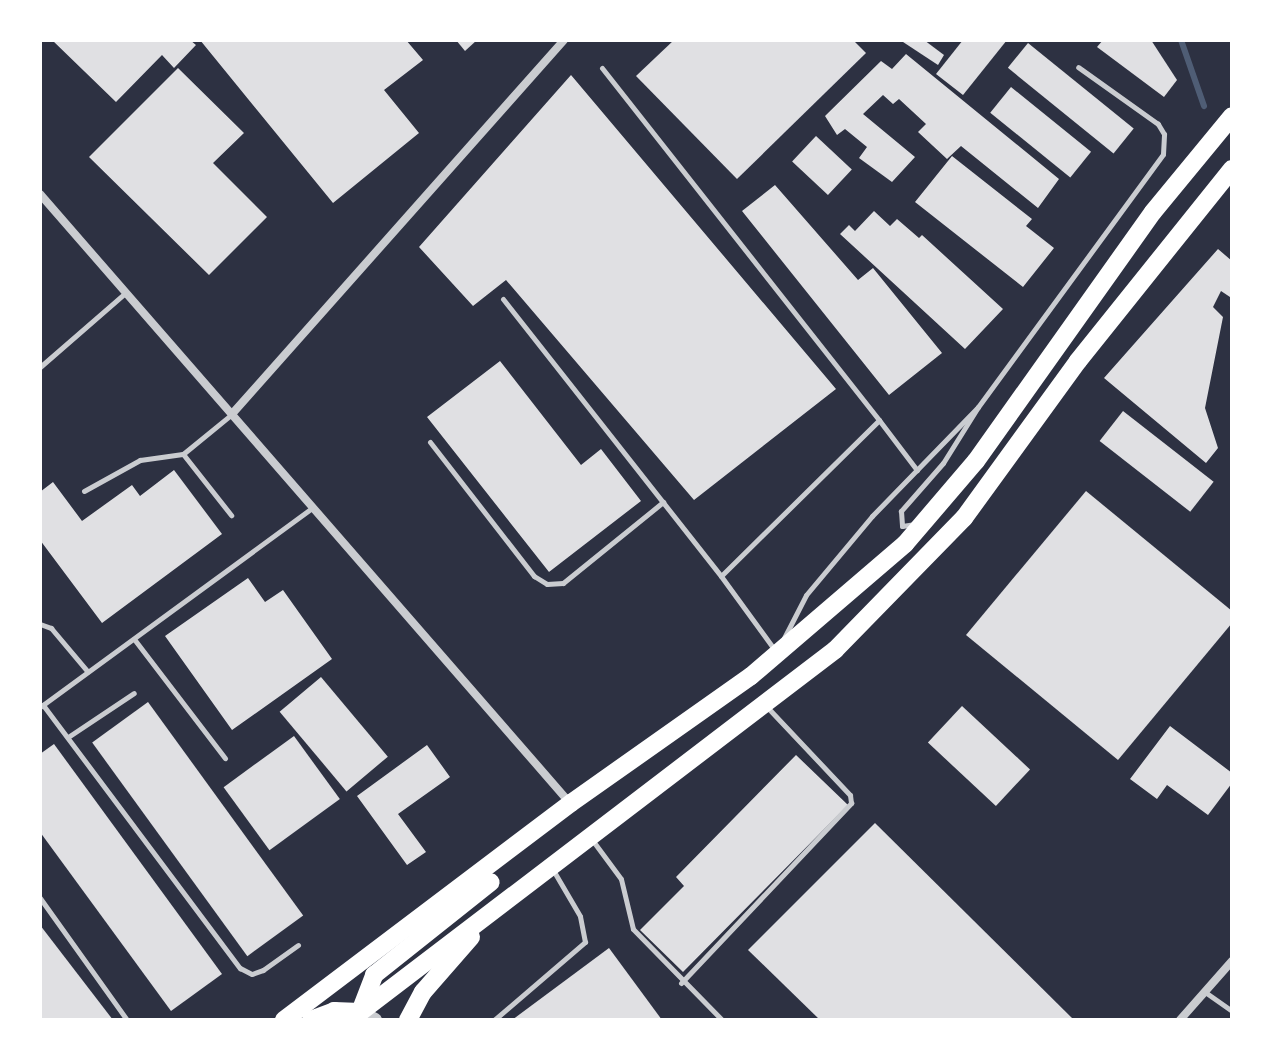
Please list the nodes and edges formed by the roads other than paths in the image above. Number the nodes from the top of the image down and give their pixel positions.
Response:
1 (564, 40) edge
2 (1078, 67) dead end
3 (602, 68) dead end
4 (1232, 116) edge
5 (1232, 169) edge
6 (40, 194) edge
7 (126, 292) junction
8 (503, 299) dead end
9 (40, 367) edge
10 (978, 407) junction
11 (232, 414) junction
12 (879, 420) junction
13 (430, 442) dead end
14 (183, 454) junction
15 (917, 470) junction
16 (84, 491) dead end
17 (663, 502) junction
18 (312, 508) junction
19 (231, 515) dead end
20 (926, 519) junction
21 (721, 576) junction
22 (40, 624) edge
23 (134, 639) junction
24 (777, 653) junction
25 (88, 672) junction
26 (134, 693) dead end
27 (766, 705) junction
28 (42, 706) edge
29 (68, 737) junction
30 (225, 758) dead end
31 (570, 804) junction
32 (592, 840) junction
33 (552, 869) junction
34 (40, 898) edge
35 (478, 924) junction
36 (298, 945) dead end
37 (1232, 961) edge
38 (681, 983) junction
39 (1205, 992) junction
40 (1232, 1011) edge
41 (362, 1018) edge
42 (127, 1020) edge
43 (284, 1020) edge
44 (311, 1020) edge
45 (408, 1020) edge
46 (494, 1020) edge
47 (722, 1020) edge
48 (1180, 1020) edge

1 - 11 street
2 - 10 lane
3 - 12 lane
4 - 20 main road
5 - 27 main road
6 - 7 street
7 - 9 lane
7 - 11 street
8 - 17 lane
10 - 15 lane
10 - 20 lane
11 - 14 lane
11 - 18 street
12 - 15 lane
12 - 21 lane
13 - 17 lane
14 - 16 lane
14 - 19 lane
15 - 24 lane
17 - 21 lane
18 - 23 lane
18 - 31 street
20 - 24 main road
21 - 24 lane
22 - 25 lane
23 - 25 lane
23 - 30 lane
24 - 31 main road
25 - 28 lane
26 - 29 lane
27 - 32 main road
27 - 38 lane
28 - 29 lane
29 - 36 lane
31 - 41 main road
31 - 43 main road
32 - 33 main road
32 - 38 lane
33 - 35 main road
33 - 46 lane
34 - 42 lane
35 - 41 main road
35 - 45 main road
37 - 39 street
38 - 47 lane
39 - 40 lane
39 - 48 street
41 - 44 main road

